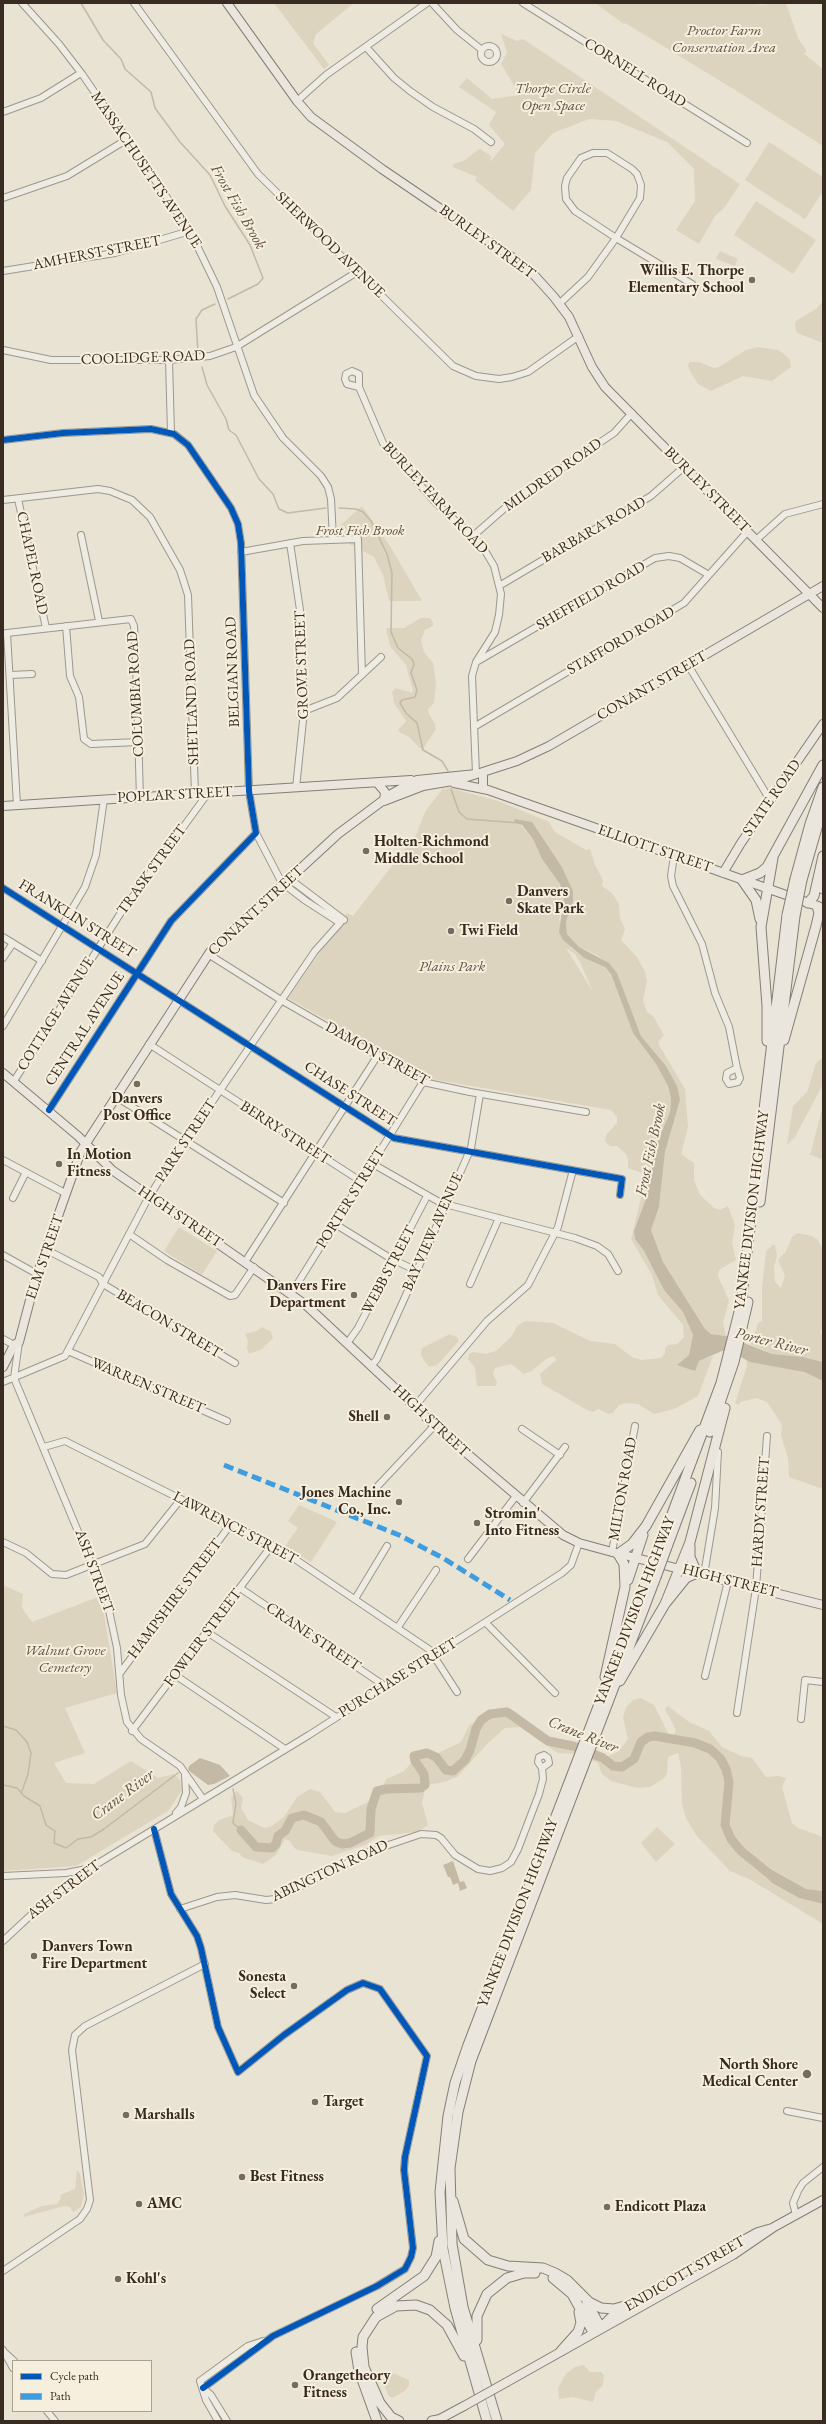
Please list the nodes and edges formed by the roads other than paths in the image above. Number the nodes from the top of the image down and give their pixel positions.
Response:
1 (22, 3) edge
2 (134, 3) edge
3 (227, 3) edge
4 (427, 3) edge
5 (432, 3) edge
6 (523, 3) edge
7 (366, 47) junction
8 (482, 50) dead end
9 (80, 73) junction
10 (297, 101) junction
11 (4, 111) edge
12 (126, 140) junction
13 (491, 142) dead end
14 (747, 143) dead end
15 (3, 198) edge
16 (190, 231) junction
17 (616, 238) junction
18 (3, 271) edge
19 (357, 272) junction
20 (692, 284) dead end
21 (560, 304) junction
22 (579, 336) junction
23 (236, 347) junction
24 (3, 350) edge
25 (170, 360) junction
26 (359, 387) dead end
27 (632, 413) junction
28 (171, 433) junction
29 (3, 440) edge
30 (684, 467) junction
31 (18, 498) junction
32 (3, 500) edge
33 (823, 504) edge
34 (748, 531) junction
35 (81, 535) dead end
36 (473, 536) junction
37 (333, 539) junction
38 (756, 540) junction
39 (290, 543) junction
40 (241, 552) junction
41 (709, 574) junction
42 (499, 586) junction
43 (823, 586) edge
44 (809, 594) junction
45 (823, 608) edge
46 (99, 621) junction
47 (66, 626) junction
48 (46, 628) junction
49 (5, 634) edge
50 (381, 656) dead end
51 (476, 662) junction
52 (688, 665) junction
53 (32, 674) dead end
54 (10, 675) junction
55 (362, 675) junction
56 (304, 711) junction
57 (823, 724) edge
58 (474, 727) junction
59 (139, 742) junction
60 (823, 764) edge
61 (479, 773) junction
62 (455, 775) junction
63 (467, 777) junction
64 (416, 780) junction
65 (451, 783) junction
66 (375, 784) junction
67 (423, 786) junction
68 (401, 787) junction
69 (823, 787) edge
70 (296, 788) junction
71 (485, 788) junction
72 (249, 791) junction
73 (208, 793) junction
74 (195, 794) junction
75 (140, 798) junction
76 (104, 799) junction
77 (770, 800) junction
78 (384, 801) junction
79 (17, 805) junction
80 (3, 806) edge
81 (823, 807) edge
82 (256, 833) junction
83 (674, 856) junction
84 (823, 856) edge
85 (773, 858) junction
86 (723, 873) junction
87 (818, 873) junction
88 (798, 879) junction
89 (742, 880) junction
90 (285, 883) junction
91 (3, 888) edge
92 (768, 889) junction
93 (823, 889) edge
94 (808, 903) junction
95 (820, 907) edge
96 (791, 916) junction
97 (64, 925) junction
98 (761, 927) junction
99 (823, 928) edge
100 (3, 937) edge
101 (813, 939) junction
102 (13, 943) junction
103 (98, 948) junction
104 (208, 954) junction
105 (3, 958) edge
106 (42, 962) junction
107 (137, 973) junction
108 (178, 999) junction
109 (281, 1000) junction
110 (3, 1026) edge
111 (149, 1044) junction
112 (250, 1045) junction
113 (378, 1056) junction
114 (737, 1068) dead end
115 (3, 1073) edge
116 (14, 1081) junction
117 (423, 1082) junction
118 (219, 1091) junction
119 (480, 1094) junction
120 (115, 1096) junction
121 (766, 1096) junction
122 (344, 1106) junction
123 (49, 1110) junction
124 (586, 1112) dead end
125 (769, 1130) junction
126 (390, 1135) junction
127 (186, 1140) junction
128 (85, 1144) junction
129 (469, 1152) junction
130 (316, 1153) junction
131 (3, 1160) edge
132 (373, 1164) junction
133 (573, 1170) junction
134 (26, 1172) junction
135 (362, 1182) junction
136 (65, 1193) junction
137 (620, 1195) dead end
138 (149, 1196) junction
139 (427, 1196) junction
140 (13, 1198) dead end
141 (284, 1203) junction
142 (446, 1204) junction
143 (499, 1218) junction
144 (335, 1224) junction
145 (555, 1232) junction
146 (129, 1234) junction
147 (45, 1249) junction
148 (3, 1255) edge
149 (393, 1259) junction
150 (245, 1262) junction
151 (254, 1268) junction
152 (417, 1271) junction
153 (618, 1271) dead end
154 (37, 1274) junction
155 (103, 1284) junction
156 (470, 1284) dead end
157 (291, 1294) junction
158 (738, 1334) junction
159 (3, 1339) edge
160 (348, 1342) junction
161 (16, 1344) junction
162 (68, 1351) junction
163 (731, 1361) junction
164 (234, 1363) dead end
165 (372, 1365) junction
166 (3, 1368) edge
167 (730, 1377) junction
168 (14, 1378) junction
169 (3, 1382) edge
170 (415, 1406) junction
171 (713, 1408) junction
172 (228, 1420) dead end
173 (435, 1425) junction
174 (634, 1426) dead end
175 (522, 1429) dead end
176 (767, 1436) dead end
177 (44, 1447) junction
178 (565, 1447) dead end
179 (718, 1452) dead end
180 (560, 1455) junction
181 (375, 1489) dead end
182 (516, 1496) junction
183 (181, 1499) junction
184 (523, 1503) junction
185 (231, 1524) junction
186 (646, 1526) junction
187 (3, 1542) edge
188 (690, 1542) junction
189 (579, 1543) junction
190 (272, 1545) junction
191 (387, 1546) dead end
192 (664, 1547) junction
193 (615, 1553) junction
194 (635, 1557) junction
195 (468, 1559) dead end
196 (94, 1564) junction
197 (679, 1569) junction
198 (436, 1570) dead end
199 (701, 1574) junction
200 (728, 1581) junction
201 (240, 1588) junction
202 (625, 1588) junction
203 (756, 1588) junction
204 (355, 1599) junction
205 (665, 1604) junction
206 (823, 1605) edge
207 (486, 1622) junction
208 (398, 1628) junction
209 (207, 1632) junction
210 (622, 1653) junction
211 (434, 1655) junction
212 (120, 1674) junction
213 (175, 1675) junction
214 (614, 1675) junction
215 (705, 1676) dead end
216 (823, 1682) edge
217 (385, 1686) junction
218 (457, 1692) dead end
219 (556, 1693) dead end
220 (737, 1713) dead end
221 (336, 1717) junction
222 (801, 1719) dead end
223 (132, 1731) junction
224 (285, 1750) junction
225 (580, 1763) junction
226 (542, 1768) dead end
227 (184, 1772) junction
228 (203, 1799) junction
229 (170, 1819) junction
230 (154, 1829) junction
231 (92, 1867) junction
232 (66, 1873) junction
233 (3, 1876) edge
234 (67, 1886) junction
235 (180, 1909) junction
236 (3, 1941) edge
237 (205, 1964) junction
238 (787, 2111) dead end
239 (823, 2118) edge
240 (823, 2167) edge
241 (450, 2183) junction
242 (823, 2200) edge
243 (796, 2215) junction
244 (441, 2225) junction
245 (774, 2227) junction
246 (3, 2271) edge
247 (579, 2297) junction
248 (635, 2303) junction
249 (597, 2330) junction
250 (268, 2340) junction
251 (3, 2350) edge
252 (561, 2350) junction
253 (13, 2360) edge
254 (12, 2366) edge
255 (481, 2367) junction
256 (472, 2372) junction
257 (203, 2388) junction
258 (373, 2409) junction
259 (385, 2411) junction
260 (48, 2412) edge
261 (53, 2421) edge
262 (218, 2421) edge
263 (227, 2421) edge
264 (377, 2421) edge
265 (380, 2421) edge
266 (391, 2421) edge
267 (399, 2421) edge
268 (435, 2421) edge
269 (487, 2421) edge
270 (497, 2421) edge

1 - 9 street, MASSACHUSETTS AVENUE
2 - 19 street, SHERWOOD AVENUE
3 - 10 main road, BURLEY STREET
4 - 7 street
5 - 8 street
6 - 14 street, CORNELL ROAD
7 - 10 street
7 - 13 street
9 - 11 street
9 - 12 street, MASSACHUSETTS AVENUE
10 - 21 main road, BURLEY STREET
12 - 15 street
12 - 16 street, MASSACHUSETTS AVENUE
16 - 18 street, AMHERST STREET
16 - 23 street, MASSACHUSETTS AVENUE
17 - 17 street
17 - 20 street
17 - 21 street
19 - 22 street, SHERWOOD AVENUE
19 - 23 street, COOLIDGE ROAD
21 - 22 main road, BURLEY STREET
22 - 27 main road, BURLEY STREET
23 - 25 street, COOLIDGE ROAD
23 - 37 street, MASSACHUSETTS AVENUE
24 - 25 street, COOLIDGE ROAD
25 - 28 street
26 - 36 street, BURLEY FARM ROAD
27 - 30 main road, BURLEY STREET
27 - 36 street, MILDRED ROAD
28 - 29 street
28 - 40 street, BELGIAN ROAD
30 - 34 main road, BURLEY STREET
30 - 42 street, BARBARA ROAD
31 - 32 street, SHETLAND ROAD
31 - 48 street, CHAPEL ROAD
31 - 74 street, SHETLAND ROAD
33 - 38 street
34 - 38 main road, BURLEY STREET
34 - 41 street, STAFFORD ROAD
35 - 46 street
36 - 42 street, BURLEY FARM ROAD
37 - 39 street
37 - 55 street
38 - 44 main road, BURLEY STREET
39 - 40 street
39 - 56 street, GROVE STREET
40 - 72 street, BELGIAN ROAD
41 - 51 street, SHEFFIELD ROAD
41 - 58 street, STAFFORD ROAD
42 - 51 street, BURLEY FARM ROAD
43 - 44 main road, CONANT STREET
44 - 45 main road, BURLEY STREET
44 - 52 main road, CONANT STREET
46 - 47 street, COLUMBIA ROAD
46 - 59 street, COLUMBIA ROAD
47 - 48 street, COLUMBIA ROAD
47 - 59 street
48 - 49 street, COLUMBIA ROAD
49 - 54 street
50 - 55 street
51 - 58 street, BURLEY FARM ROAD
52 - 61 main road, CONANT STREET
52 - 77 street
53 - 54 street
54 - 79 street
55 - 56 street
56 - 70 street, GROVE STREET
57 - 77 main road, STATE ROAD
58 - 61 street, BURLEY FARM ROAD
59 - 75 street, COLUMBIA ROAD
60 - 85 highway
61 - 62 main road, CONANT STREET
61 - 63 main road, CONANT STREET
61 - 71 main road
62 - 63 main road, ELLIOTT STREET
62 - 64 main road, CONANT STREET
63 - 65 main road, CONANT STREET
63 - 71 main road, ELLIOTT STREET
64 - 66 main road, POPLAR STREET
64 - 68 main road, CONANT STREET
65 - 67 main road, CONANT STREET
65 - 71 main road, ELLIOTT STREET
66 - 68 main road, POPLAR STREET
66 - 70 main road, POPLAR STREET
66 - 78 main road
67 - 68 main road, POPLAR STREET
67 - 78 main road, CONANT STREET
68 - 78 main road, CONANT STREET
69 - 88 highway, YANKEE DIVISION HIGHWAY
70 - 72 main road, POPLAR STREET
71 - 83 main road, ELLIOTT STREET
72 - 73 main road, POPLAR STREET
72 - 82 street
73 - 74 main road, POPLAR STREET
73 - 103 street, TRASK STREET
74 - 75 main road, POPLAR STREET
75 - 76 main road, POPLAR STREET
76 - 79 main road, POPLAR STREET
76 - 97 street
77 - 86 main road, STATE ROAD
78 - 90 main road, CONANT STREET
79 - 80 main road, POPLAR STREET
81 - 88 highway, YANKEE DIVISION HIGHWAY
82 - 90 street
82 - 107 street, CENTRAL AVENUE
83 - 86 main road, ELLIOTT STREET
83 - 114 street
84 - 87 highway
85 - 89 highway
85 - 92 highway
86 - 89 main road, ELLIOTT STREET
87 - 93 highway
87 - 94 highway
88 - 96 highway, YANKEE DIVISION HIGHWAY, bridge
89 - 92 main road, ELLIOTT STREET
89 - 98 highway
90 - 104 main road, CONANT STREET
90 - 109 street, PARK STREET
91 - 97 street, FRANKLIN STREET
92 - 94 main road, ELLIOTT STREET
92 - 98 highway
94 - 95 main road, ELLIOTT STREET
95 - 101 highway
96 - 121 highway, YANKEE DIVISION HIGHWAY
96 - 125 highway, YANKEE DIVISION HIGHWAY
97 - 103 street, FRANKLIN STREET
97 - 106 street
98 - 121 highway
99 - 101 highway
100 - 102 street
101 - 125 highway
102 - 105 street
102 - 106 street
103 - 107 street, FRANKLIN STREET
103 - 116 street, COTTAGE AVENUE
104 - 108 main road, CONANT STREET
104 - 109 street, DAMON STREET
106 - 110 street
107 - 108 street, FRANKLIN STREET
107 - 123 street, CENTRAL AVENUE
108 - 111 main road, CONANT STREET
108 - 112 street, CHASE STREET
109 - 112 street, PARK STREET
109 - 113 street, DAMON STREET
111 - 118 street, BERRY STREET
111 - 120 main road, CONANT STREET
112 - 118 street, PARK STREET
112 - 122 street, CHASE STREET
113 - 117 street, DAMON STREET
113 - 122 street
115 - 116 main road, HIGH STREET
116 - 123 main road, HIGH STREET
117 - 119 street, DAMON STREET
117 - 126 street, PORTER STREET
118 - 127 street, PARK STREET
118 - 130 street, BERRY STREET
119 - 124 street, DAMON STREET
119 - 129 street, BAY VIEW AVENUE
120 - 127 street
120 - 128 main road, CONANT STREET
121 - 158 highway, YANKEE DIVISION HIGHWAY
122 - 126 street, CHASE STREET
122 - 130 street
123 - 128 main road, HIGH STREET
125 - 158 highway, YANKEE DIVISION HIGHWAY
126 - 129 street, CHASE STREET
126 - 132 street, PORTER STREET
127 - 138 street, PARK STREET
127 - 141 street
128 - 136 main road, ELM STREET
128 - 138 main road, HIGH STREET
129 - 133 street, CHASE STREET
129 - 142 street, BAY VIEW AVENUE
130 - 135 street, BERRY STREET
130 - 141 street
131 - 134 street
132 - 135 street, PORTER STREET
132 - 139 street
133 - 137 street, CHASE STREET
133 - 145 street
134 - 136 street
134 - 140 street
135 - 144 street, PORTER STREET
136 - 147 main road, ELM STREET
138 - 146 street, PARK STREET
138 - 150 main road, HIGH STREET
139 - 142 street
139 - 149 street, WEBB STREET
141 - 150 street
142 - 143 street
142 - 152 street, BAY VIEW AVENUE
143 - 145 street
143 - 156 street
144 - 149 street
144 - 157 street, PORTER STREET
145 - 153 street
145 - 170 street
146 - 151 street
146 - 155 street, PARK STREET
147 - 154 main road, ELM STREET
147 - 155 street, BEACON STREET
148 - 154 street
149 - 152 street
149 - 160 street, WEBB STREET
150 - 151 main road, HIGH STREET
151 - 157 main road, HIGH STREET
152 - 165 street, BAY VIEW AVENUE
154 - 161 main road, ELM STREET
155 - 162 street, PARK STREET
155 - 164 street, BEACON STREET
157 - 160 main road, HIGH STREET
158 - 163 highway, YANKEE DIVISION HIGHWAY
159 - 161 street
160 - 165 main road, HIGH STREET
161 - 166 main road, ELM STREET
161 - 168 street
162 - 168 street, PARK STREET
162 - 172 street, WARREN STREET
163 - 167 highway, YANKEE DIVISION HIGHWAY
163 - 171 highway, YANKEE DIVISION HIGHWAY
165 - 170 main road, HIGH STREET
167 - 188 highway
167 - 192 highway, YANKEE DIVISION HIGHWAY
168 - 169 street, PARK STREET
168 - 177 street, ASH STREET
170 - 173 main road, HIGH STREET
171 - 186 highway
171 - 192 highway, YANKEE DIVISION HIGHWAY
173 - 181 street
173 - 182 main road, HIGH STREET
174 - 193 street, MILTON ROAD
175 - 180 street
176 - 203 street, HARDY STREET
177 - 183 street, LAWRENCE STREET
177 - 196 street, ASH STREET
178 - 180 street
179 - 199 street
180 - 184 street
182 - 184 main road, HIGH STREET
182 - 195 street
183 - 185 street, LAWRENCE STREET
183 - 196 street
184 - 189 main road, HIGH STREET
185 - 190 street, LAWRENCE STREET
185 - 212 street, HAMPSHIRE STREET
186 - 193 highway
186 - 194 highway
187 - 196 street
188 - 197 highway
188 - 199 highway
189 - 193 main road, HIGH STREET
189 - 207 street, PURCHASE STREET
190 - 201 street, FOWLER STREET
190 - 204 street, LAWRENCE STREET
191 - 204 street
192 - 210 highway, YANKEE DIVISION HIGHWAY, bridge
193 - 194 main road, HIGH STREET
193 - 202 highway
194 - 197 main road, HIGH STREET
194 - 202 highway
196 - 212 street, ASH STREET
197 - 199 main road, HIGH STREET
197 - 205 highway
198 - 208 street
199 - 200 main road, HIGH STREET
199 - 205 highway
200 - 203 main road, HIGH STREET
200 - 215 street
201 - 209 street, FOWLER STREET
201 - 217 street, CRANE STREET
202 - 210 highway
203 - 206 main road, HIGH STREET
203 - 220 street, HARDY STREET
204 - 208 street, LAWRENCE STREET
205 - 210 highway
207 - 211 street, PURCHASE STREET
207 - 219 street
208 - 211 street, LAWRENCE STREET
209 - 213 street, FOWLER STREET
209 - 221 street
210 - 214 highway, YANKEE DIVISION HIGHWAY
210 - 214 highway
211 - 217 street, PURCHASE STREET
211 - 218 street, LAWRENCE STREET
212 - 223 street, ASH STREET
213 - 223 street, FOWLER STREET
213 - 224 street
214 - 225 highway, YANKEE DIVISION HIGHWAY
216 - 222 street
217 - 221 street, PURCHASE STREET
221 - 224 street, PURCHASE STREET
223 - 227 street, ASH STREET
224 - 228 street, PURCHASE STREET
225 - 241 highway, YANKEE DIVISION HIGHWAY
225 - 244 highway, YANKEE DIVISION HIGHWAY
226 - 235 street, ABINGTON ROAD
227 - 228 street, ASH STREET
227 - 229 street, ASH STREET
228 - 229 street, ASH STREET
229 - 230 street, ASH STREET
230 - 231 street, ASH STREET
230 - 235 street
231 - 232 street
231 - 234 street, ASH STREET
232 - 233 street
232 - 234 street
234 - 236 street, ASH STREET
235 - 237 street
237 - 246 street
237 - 250 street
238 - 239 street
240 - 243 street
241 - 247 highway
241 - 255 highway, YANKEE DIVISION HIGHWAY
242 - 243 main road, ENDICOTT STREET
243 - 245 main road, ENDICOTT STREET
244 - 256 highway, YANKEE DIVISION HIGHWAY
244 - 258 highway
245 - 248 main road, ENDICOTT STREET
245 - 249 main road, ENDICOTT STREET
247 - 248 highway
247 - 249 highway
247 - 252 highway
247 - 255 highway
248 - 249 main road, ENDICOTT STREET
249 - 252 main road, ENDICOTT STREET
250 - 257 street
250 - 257 street
251 - 253 street
251 - 254 street
252 - 268 main road, ENDICOTT STREET, bridge
255 - 270 highway, YANKEE DIVISION HIGHWAY
256 - 259 highway
256 - 269 highway, YANKEE DIVISION HIGHWAY
257 - 262 street
257 - 263 street
258 - 264 highway
258 - 265 highway
259 - 266 highway
259 - 267 highway
260 - 261 street

